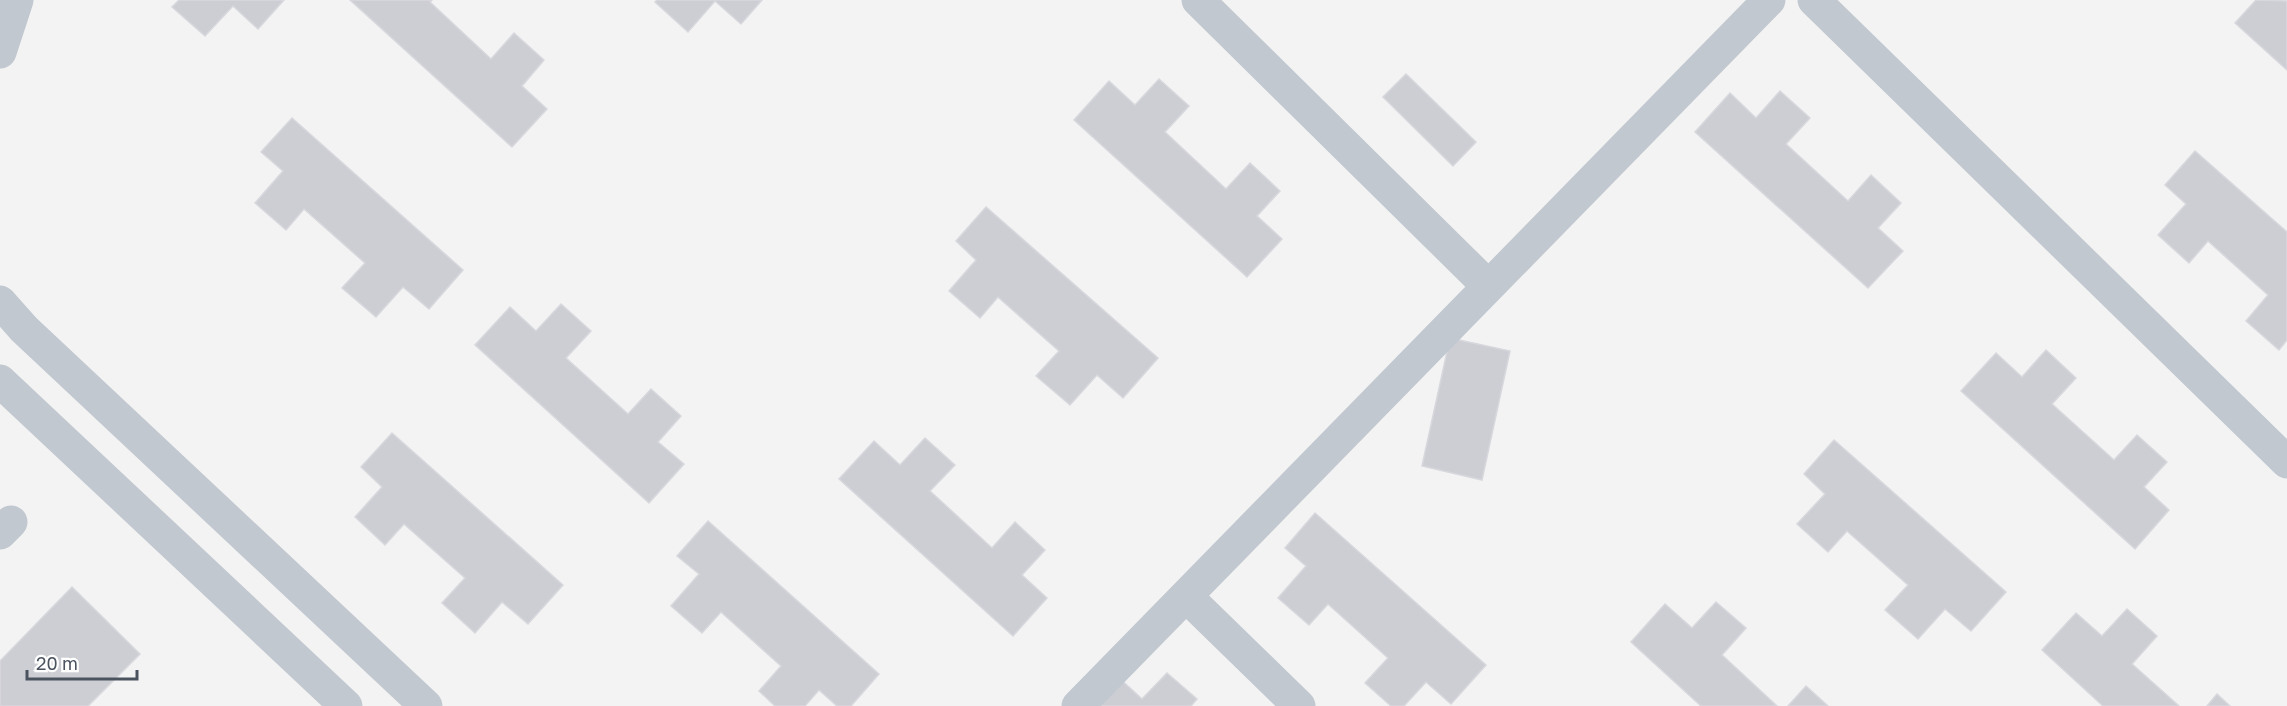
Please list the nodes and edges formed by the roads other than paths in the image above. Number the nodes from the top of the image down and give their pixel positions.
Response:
1 (17, 0) edge
2 (1198, 0) edge
3 (1768, 0) edge
4 (1814, 0) edge
5 (0, 52) edge
6 (1488, 286) junction
7 (0, 302) edge
8 (0, 381) edge
9 (2287, 462) edge
10 (1186, 596) junction
11 (346, 706) edge
12 (426, 706) edge
13 (1078, 706) edge
14 (1299, 706) edge

1 - 5 street
2 - 6 street
3 - 6 street
4 - 9 street
6 - 10 street
7 - 12 street
8 - 11 street
10 - 13 street
10 - 14 street

